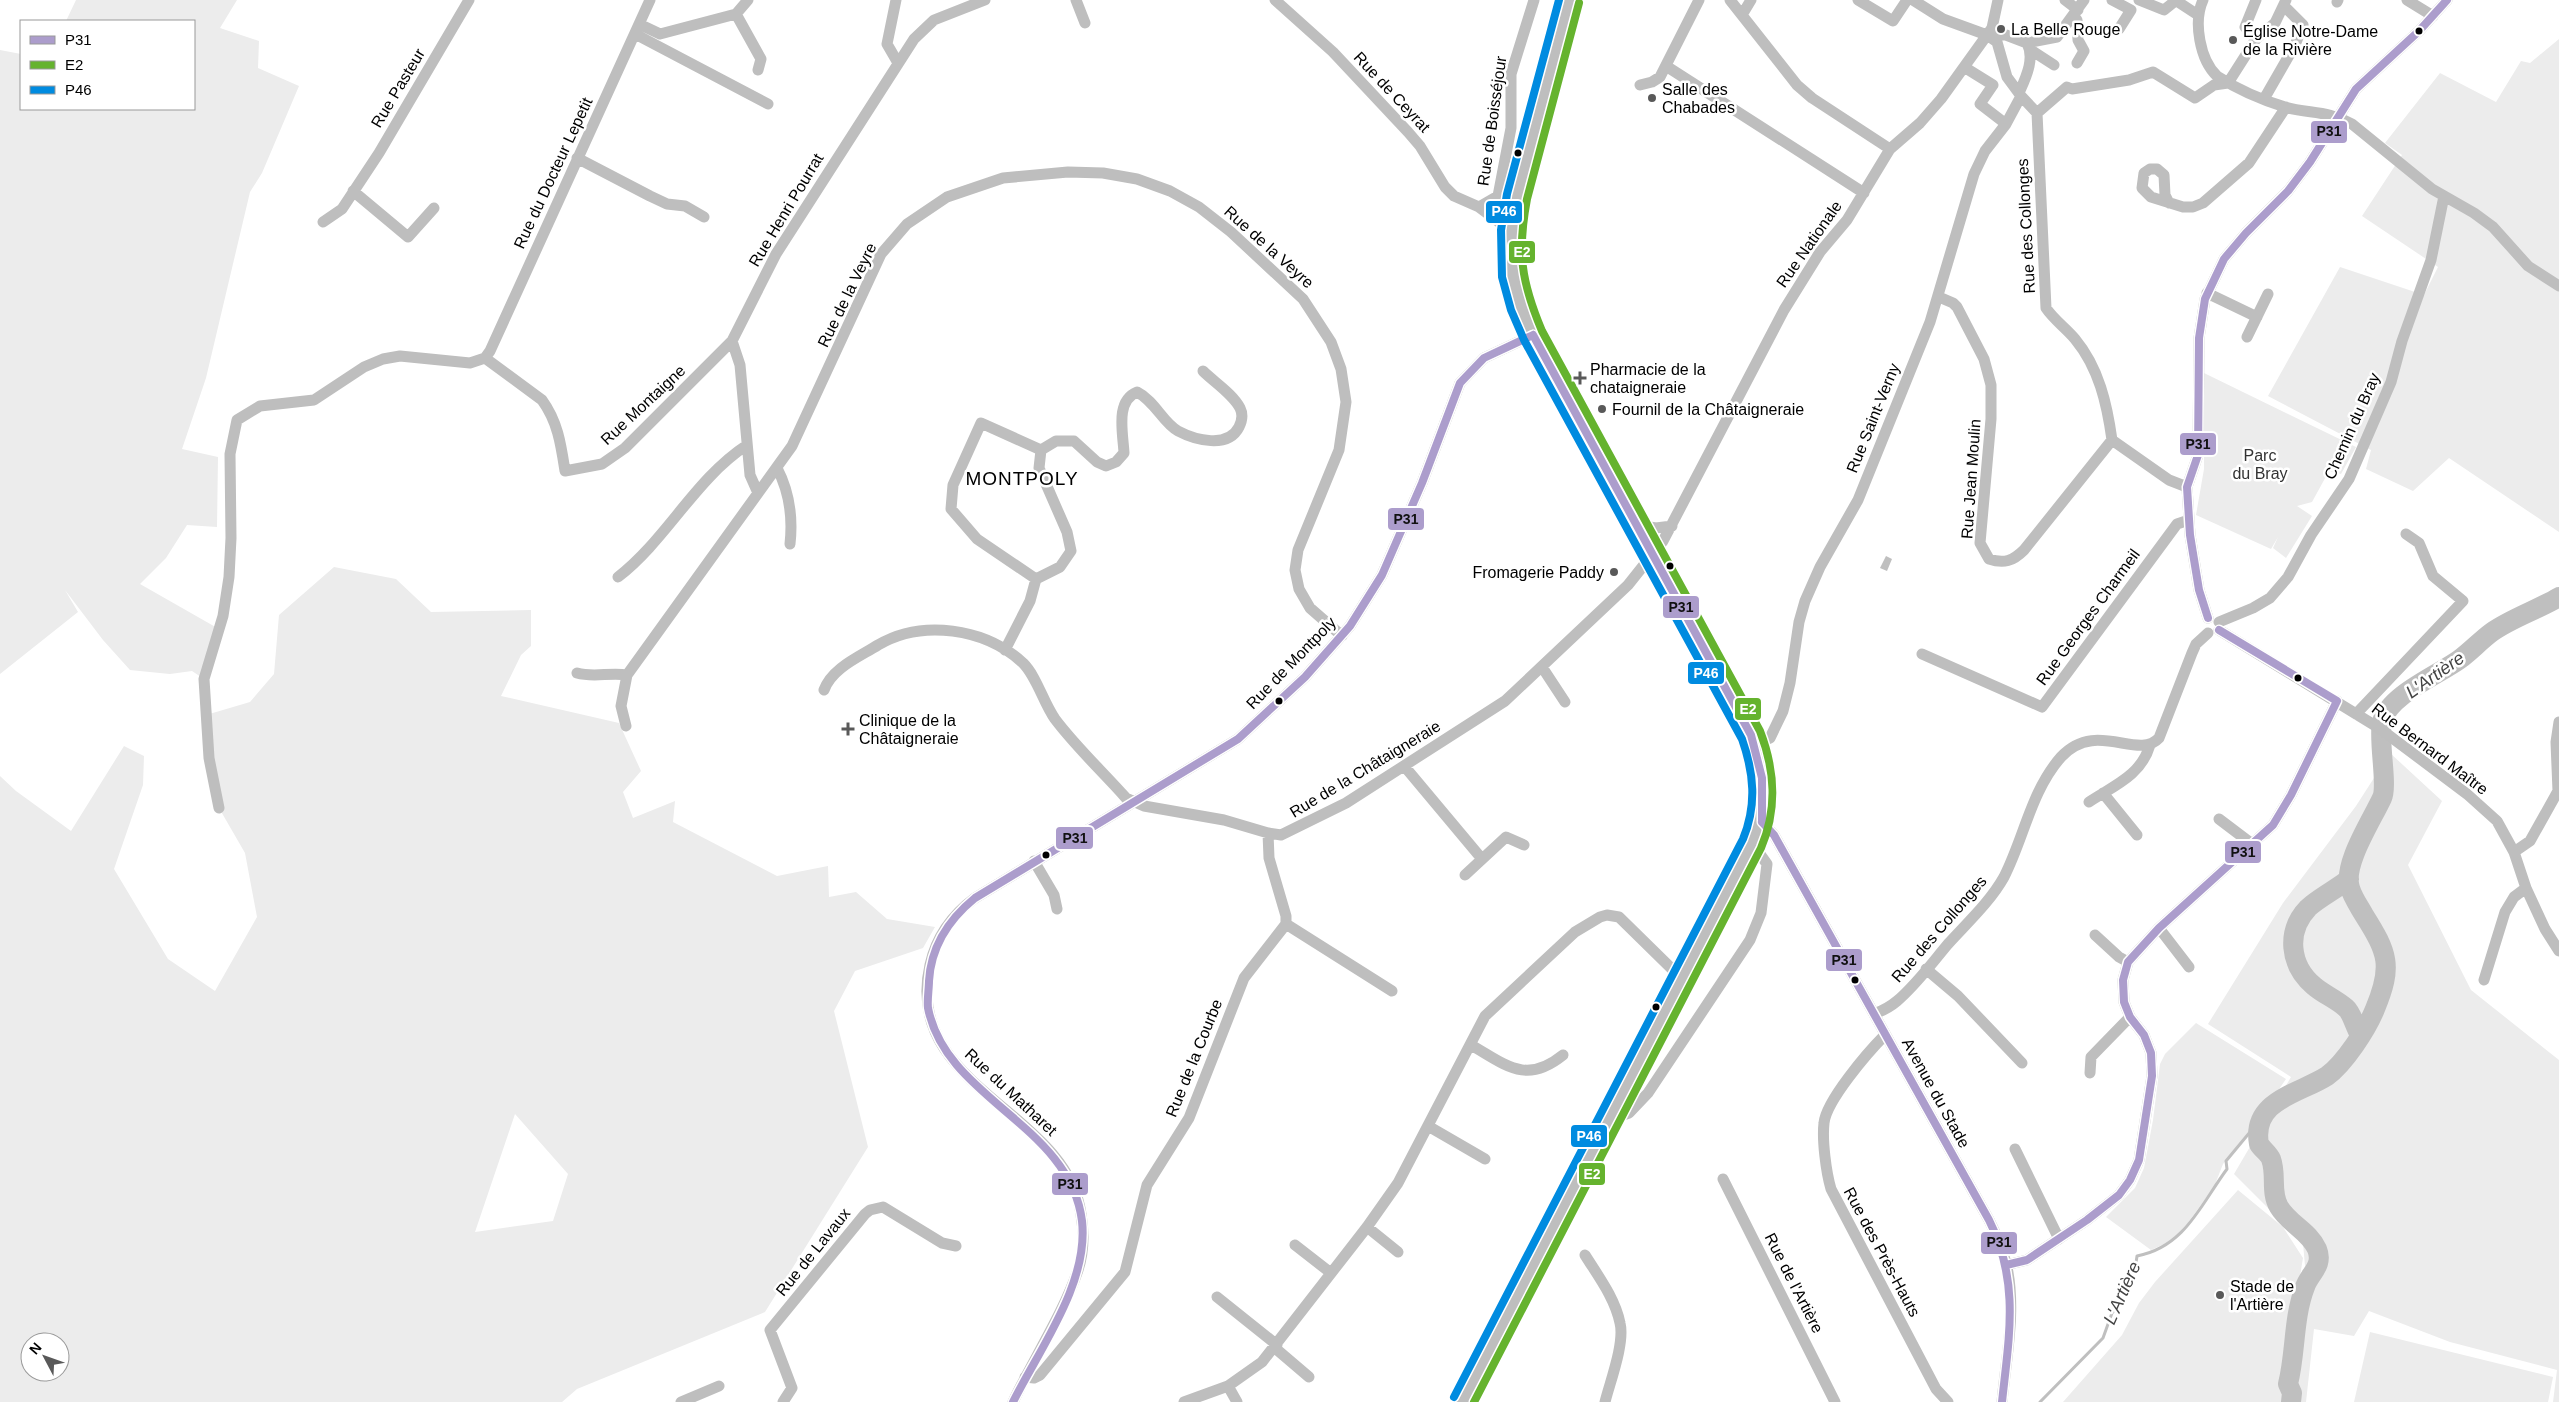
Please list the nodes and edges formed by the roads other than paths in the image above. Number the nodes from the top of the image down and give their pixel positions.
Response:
1 (469, 0) edge
2 (650, 0) edge
3 (748, 0) edge
4 (896, 0) edge
5 (985, 0) edge
6 (1076, 0) edge
7 (1275, 0) edge
8 (1534, 0) edge
9 (1569, 0) edge
10 (1698, 0) edge
11 (1730, 0) edge
12 (1751, 0) edge
13 (1858, 0) edge
14 (1907, 0) edge
15 (1998, 0) edge
16 (2065, 0) edge
17 (2112, 0) edge
18 (2138, 0) edge
19 (2203, 0) edge
20 (2256, 0) edge
21 (2407, 0) edge
22 (2447, 0) edge
23 (2174, 1) edge
24 (1920, 2) edge
25 (2285, 3) edge
26 (2079, 8) edge
27 (736, 14) junction
28 (1742, 15) junction
29 (2198, 15) junction
30 (2433, 16) junction
31 (1085, 23) dead end
32 (637, 29) junction
33 (2119, 29) dead end
34 (1987, 35) junction
35 (2256, 39) junction
36 (2029, 46) junction
37 (898, 63) junction
38 (2077, 63) dead end
39 (2054, 65) dead end
40 (1666, 66) junction
41 (1964, 67) junction
42 (758, 70) dead end
43 (2007, 75) junction
44 (2228, 82) junction
45 (1640, 85) dead end
46 (1993, 85) junction
47 (2020, 94) junction
48 (2264, 99) junction
49 (768, 104) dead end
50 (2286, 107) junction
51 (2037, 113) junction
52 (2338, 116) junction
53 (2006, 124) junction
54 (1890, 149) junction
55 (577, 158) junction
56 (354, 191) junction
57 (1864, 193) junction
58 (1498, 196) junction
59 (2444, 196) junction
60 (1517, 197) junction
61 (2169, 203) dead end
62 (1478, 207) junction
63 (434, 208) dead end
64 (704, 216) dead end
65 (323, 222) dead end
66 (1511, 231) junction
67 (2559, 286) edge
68 (2207, 293) junction
69 (2268, 294) dead end
70 (1939, 297) junction
71 (2257, 317) junction
72 (1533, 335) junction
73 (2247, 337) dead end
74 (732, 341) junction
75 (485, 358) junction
76 (1203, 371) dead end
77 (2112, 440) junction
78 (747, 445) junction
79 (1041, 450) junction
80 (777, 468) junction
81 (2187, 487) junction
82 (758, 493) junction
83 (2189, 520) junction
84 (1637, 525) junction
85 (1672, 526) junction
86 (2406, 534) dead end
87 (790, 544) dead end
88 (1653, 553) junction
89 (618, 576) dead end
90 (1036, 579) junction
91 (2213, 626) junction
92 (1342, 636) junction
93 (1005, 650) junction
94 (1922, 654) dead end
95 (1542, 667) junction
96 (577, 672) dead end
97 (627, 675) junction
98 (824, 690) dead end
99 (2337, 701) junction
100 (1565, 702) dead end
101 (2356, 714) junction
102 (2559, 722) edge
103 (626, 726) dead end
104 (1755, 745) junction
105 (2150, 745) junction
106 (1405, 767) junction
107 (2103, 793) junction
108 (1133, 802) junction
109 (2089, 802) dead end
110 (219, 808) dead end
111 (2219, 819) dead end
112 (1762, 822) junction
113 (1268, 833) junction
114 (2136, 835) dead end
115 (1752, 843) junction
116 (2252, 844) junction
117 (1524, 845) dead end
118 (2514, 852) junction
119 (1482, 859) junction
120 (1034, 862) junction
121 (1465, 875) dead end
122 (2526, 888) junction
123 (1056, 910) dead end
124 (1286, 924) junction
125 (2159, 928) junction
126 (2095, 935) dead end
127 (2559, 951) edge
128 (2128, 962) junction
129 (2189, 967) dead end
130 (1926, 969) junction
131 (1684, 976) junction
132 (2484, 980) dead end
133 (1392, 991) dead end
134 (1874, 1014) junction
135 (2130, 1017) junction
136 (1885, 1035) junction
137 (1471, 1045) junction
138 (1563, 1055) dead end
139 (2022, 1064) dead end
140 (2090, 1073) dead end
141 (1610, 1120) junction
142 (1428, 1126) junction
143 (2015, 1149) dead end
144 (1485, 1159) dead end
145 (1722, 1180) dead end
146 (1367, 1227) junction
147 (2059, 1239) junction
148 (1296, 1245) dead end
149 (956, 1246) dead end
150 (1398, 1252) dead end
151 (1585, 1255) dead end
152 (2006, 1265) junction
153 (1331, 1273) junction
154 (1217, 1297) dead end
155 (1276, 1346) junction
156 (1025, 1377) junction
157 (1309, 1377) dead end
158 (719, 1386) dead end
159 (1228, 1386) junction
160 (681, 1402) edge
161 (783, 1402) edge
162 (1013, 1402) edge
163 (1184, 1402) edge
164 (1238, 1402) edge
165 (1463, 1402) edge
166 (1605, 1402) edge
167 (1835, 1402) edge
168 (1948, 1402) edge
169 (2002, 1402) edge

1 - 56 street, Rue Pasteur
2 - 32 street, Rue du Docteur Lepetit
3 - 27 street
4 - 37 street
5 - 37 street, Rue Henri Pourrat
6 - 31 street
7 - 62 street, Rue de Ceyrat
8 - 58 street, Rue de Boisséjour
9 - 60 main road
10 - 40 street
11 - 28 street
12 - 28 street
13 - 14 street
15 - 34 street, Rue Nationale
16 - 26 street
17 - 33 street
18 - 23 street
19 - 29 street
20 - 35 street
21 - 30 street
22 - 30 street
23 - 29 street
24 - 34 street
25 - 35 street
25 - 48 street
26 - 36 street
26 - 38 street
27 - 32 street
27 - 42 street
28 - 54 street
29 - 44 street
30 - 52 street
32 - 49 street
32 - 55 street, Rue du Docteur Lepetit
34 - 36 street
34 - 41 street, Rue Nationale
34 - 43 street
35 - 44 street
36 - 39 street
36 - 47 street, Rue Saint-Verny
37 - 74 street, Rue Henri Pourrat
40 - 45 street
40 - 57 street
41 - 46 street
41 - 54 street, Rue Nationale
43 - 46 street
43 - 47 street
44 - 48 street
44 - 51 street
46 - 53 street
47 - 51 street
47 - 53 street, Rue Saint-Verny
48 - 50 street
50 - 52 street
50 - 61 street
51 - 77 street, Rue des Collonges
52 - 59 street
52 - 68 street
53 - 70 street, Rue Saint-Verny
54 - 57 street, Rue Nationale
55 - 64 street
55 - 75 street, Rue du Docteur Lepetit
56 - 63 street
56 - 65 street, Rue Pasteur
57 - 85 street, Rue Nationale
58 - 60 street
58 - 62 street, Rue de Boisséjour
59 - 67 street
59 - 91 street, Chemin du Bray
60 - 66 main road
62 - 66 street, Rue de Ceyrat
66 - 72 main road
68 - 71 street
68 - 81 street
69 - 71 street
70 - 77 street, Rue Jean Moulin
70 - 104 street, Rue Saint-Verny
71 - 73 street
72 - 84 main road
72 - 92 street, Rue de Montpoly
74 - 75 street, Rue Montaigne
74 - 78 street
75 - 110 street
76 - 79 street
77 - 81 street
78 - 82 street
78 - 89 street
79 - 90 street
79 - 90 street
80 - 82 street, Rue de la Veyre
80 - 87 street
80 - 92 street, Rue de la Veyre
81 - 83 street
82 - 97 street, Rue de la Veyre
83 - 91 street
83 - 94 street, Rue Georges Charmeil
84 - 85 street
84 - 88 main road
85 - 88 street, Rue Nationale
86 - 101 street
88 - 95 street, Rue de la Châtaigneraie
88 - 104 main road
90 - 93 street
91 - 99 street, Rue Bernard Maître
91 - 105 street
92 - 108 street, Rue de Montpoly
93 - 98 street, Rue de la Châtaigneraie
93 - 108 street, Rue de la Châtaigneraie
95 - 100 street
95 - 106 street, Rue de la Châtaigneraie
96 - 97 street
97 - 103 street, Rue de la Veyre
99 - 101 street, Rue Bernard Maître
99 - 116 street
101 - 118 street, Rue Bernard Maître
102 - 118 street
104 - 112 main road
105 - 107 street
105 - 130 street, Rue des Collonges
106 - 113 street, Rue de la Châtaigneraie
106 - 119 street
107 - 109 street
107 - 114 street
108 - 113 street, Rue de la Châtaigneraie
108 - 120 street, Rue du Matharet
111 - 116 street
112 - 115 main road
112 - 134 street, Avenue du Stade
113 - 124 street
115 - 131 main road
115 - 141 street
116 - 125 street
117 - 119 street
118 - 122 street, Rue Bernard Maître
119 - 121 street
120 - 123 street
120 - 156 street, Rue du Matharet
122 - 127 street, Rue Bernard Maître
122 - 132 street
124 - 133 street
124 - 156 street, Rue de la Courbe
125 - 128 street
125 - 129 street
126 - 128 street
128 - 135 street
130 - 134 street, Rue des Collonges
130 - 139 street
131 - 137 street
131 - 141 main road
134 - 136 street, Avenue du Stade
135 - 140 street
135 - 147 street
136 - 152 street, Avenue du Stade
136 - 168 street, Rue des Près-Hauts
137 - 138 street
137 - 142 street
141 - 165 main road
142 - 144 street
142 - 146 street
143 - 147 street
145 - 167 street, Rue de l'Artière
146 - 150 street
146 - 153 street
147 - 152 street
148 - 153 street
149 - 161 street, Rue de Lavaux
151 - 166 street
152 - 169 street, Avenue du Stade
153 - 155 street
154 - 155 street
155 - 157 street
155 - 159 street
156 - 162 street, Rue du Matharet
158 - 160 street
159 - 163 street
159 - 164 street

